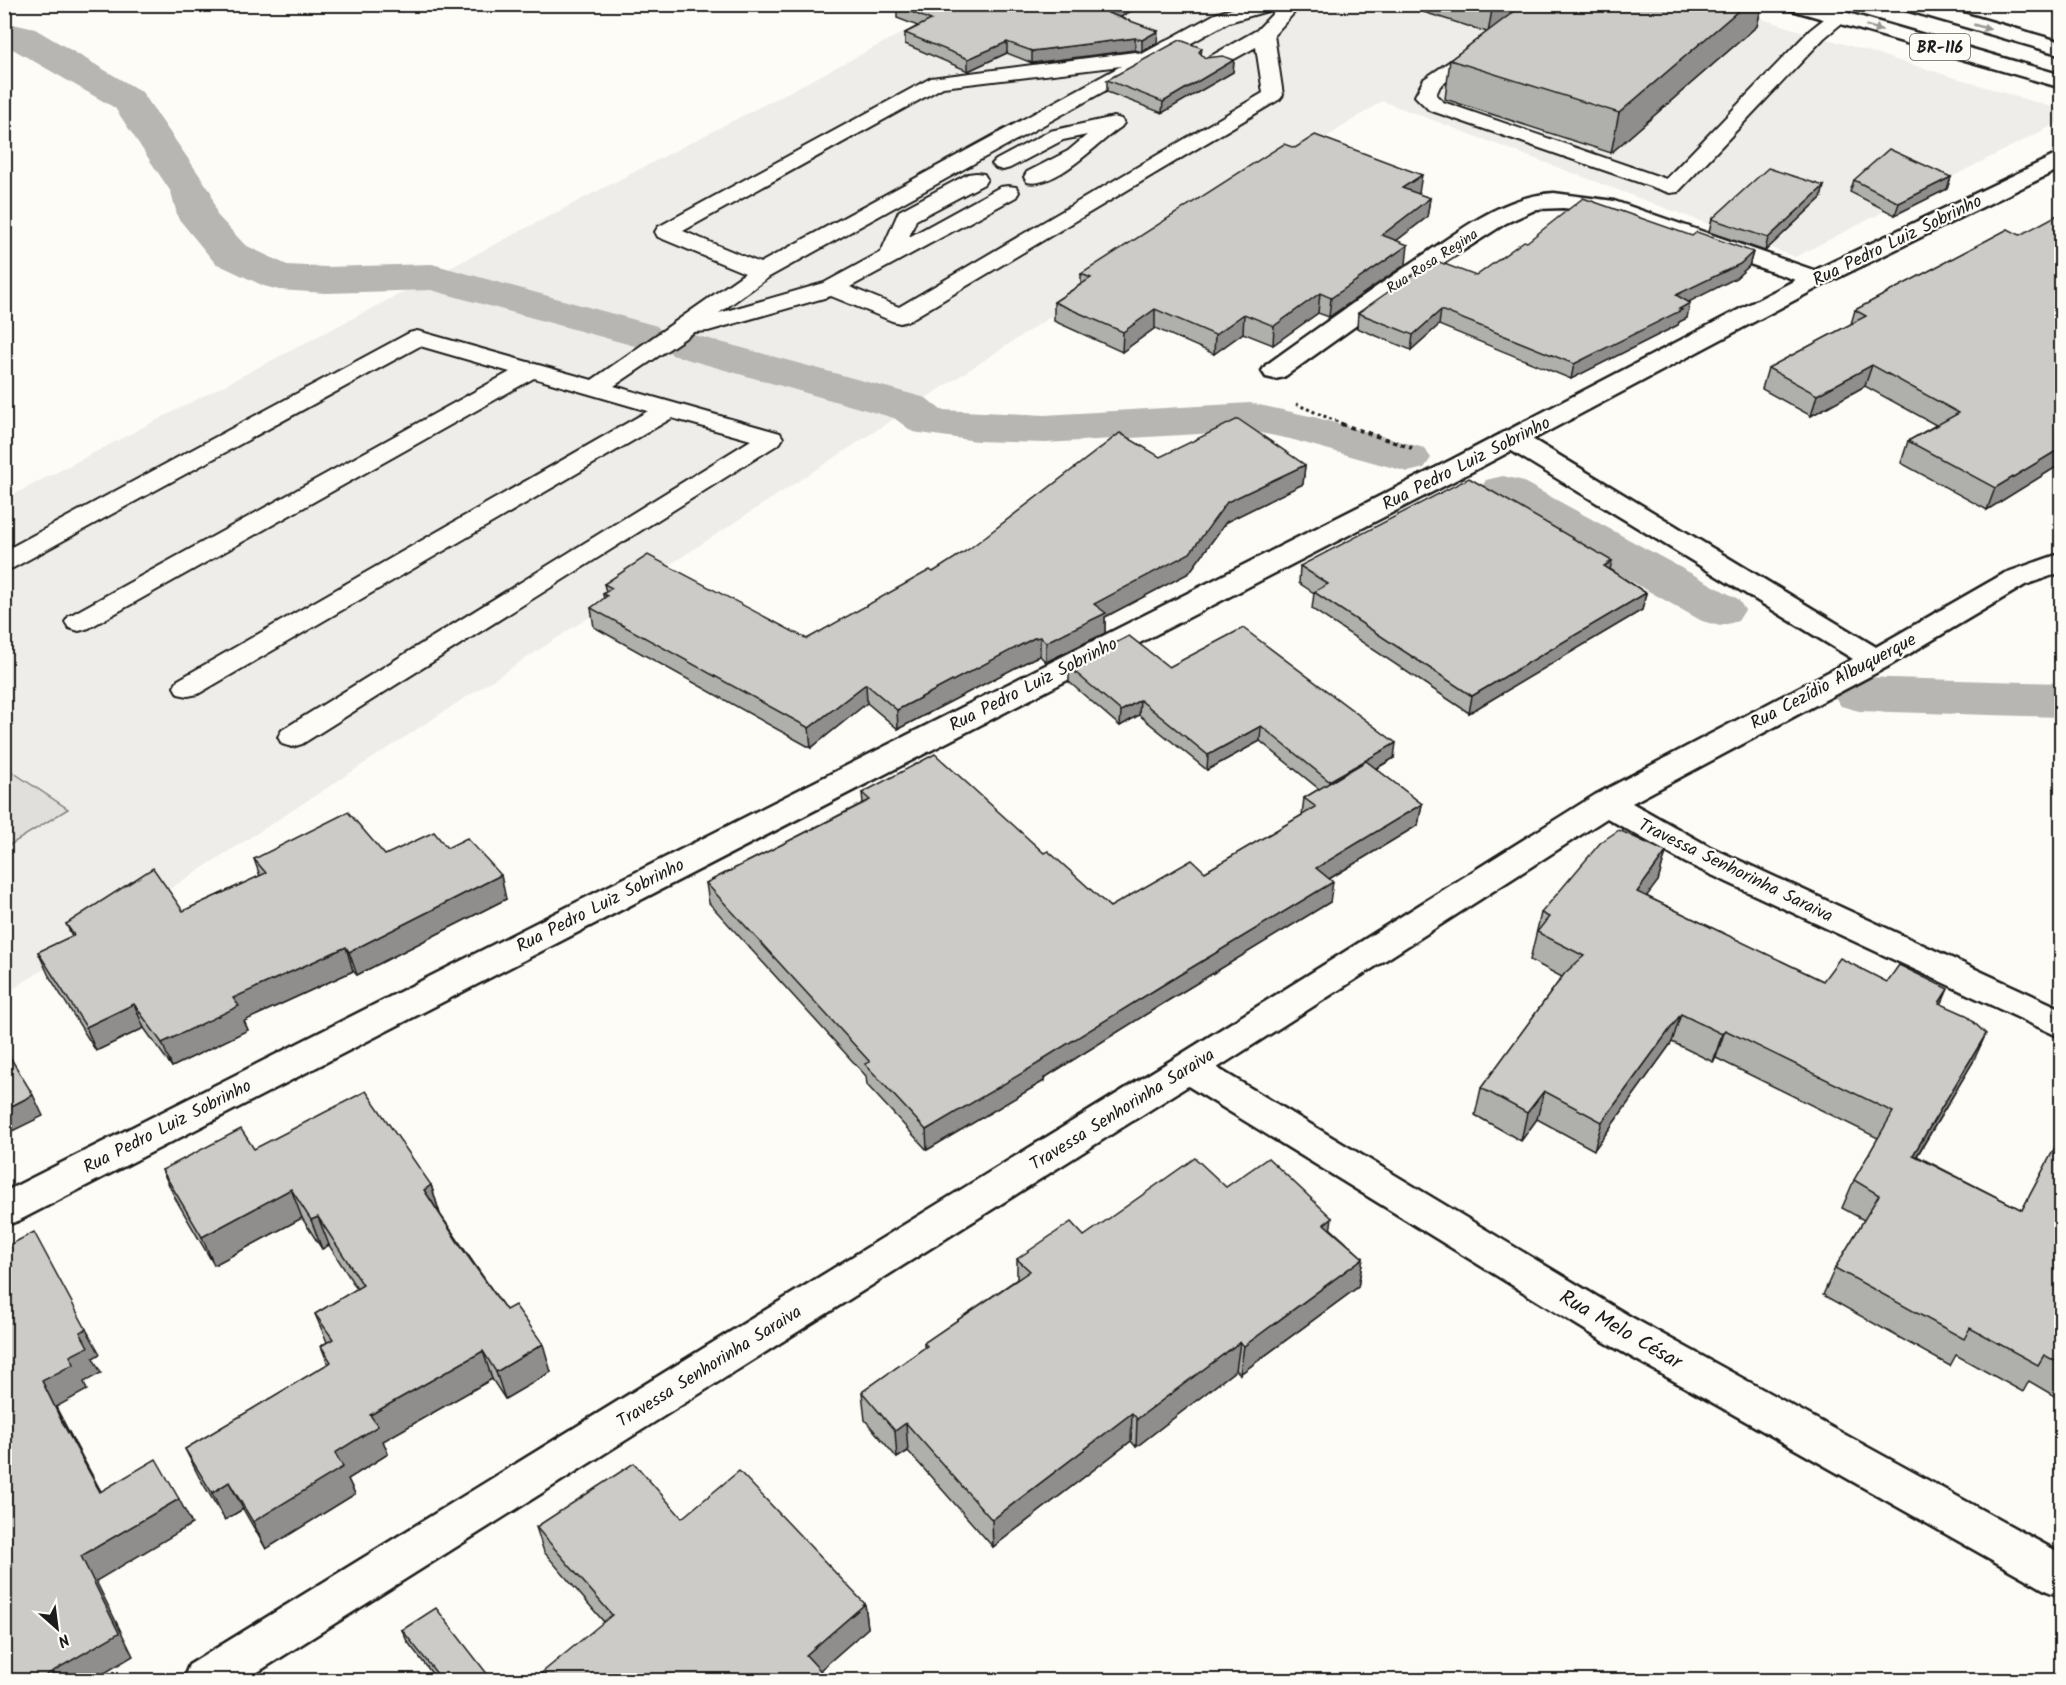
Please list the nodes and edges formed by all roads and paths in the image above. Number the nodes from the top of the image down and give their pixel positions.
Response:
1 (1270, 4) edge
2 (1293, 4) edge
3 (1549, 4) edge
4 (1792, 4) edge
5 (1906, 4) edge
6 (1838, 18) junction
7 (1264, 34) junction
8 (2010, 35) junction
9 (2061, 49) edge
10 (1152, 56) junction
11 (2061, 59) edge
12 (1211, 64) edge
13 (2061, 82) edge
14 (2061, 159) edge
15 (1003, 164) dead end
16 (1035, 177) dead end
17 (976, 179) dead end
18 (1008, 192) dead end
19 (890, 257) junction
20 (761, 272) junction
21 (1816, 279) junction
22 (832, 288) junction
23 (680, 331) junction
24 (531, 370) junction
25 (1275, 371) joint
26 (596, 388) junction
27 (669, 409) junction
28 (1512, 440) junction
29 (1463, 465) junction
30 (4, 562) edge
31 (2061, 562) edge
32 (79, 622) dead end
33 (1876, 660) junction
34 (188, 687) dead end
35 (292, 737) dead end
36 (1606, 803) junction
37 (2061, 1025) edge
38 (1188, 1068) junction
39 (4, 1210) edge
40 (2061, 1577) edge
41 (205, 1680) edge

1 - 10 lane
2 - 7 lane
3 - 6 lane
4 - 6 main road, BR-116
5 -> 8 main road, BR-116
6 -> 13 main road, BR-116
7 - 12 lane
7 - 22 lane
8 - 9 main road, BR-116
8 - 11 main road
10 - 20 lane
10 - 20 lane
14 - 21 main road, Rua Pedro Luiz Sobrinho
15 - 16 lane
17 - 19 lane
18 - 19 lane
19 - 22 lane
20 - 23 lane
21 - 25 main road, Rua Rosa Regina
21 - 28 main road, Rua Pedro Luiz Sobrinho
22 - 23 lane
23 - 26 lane
24 - 26 lane
24 - 30 lane
24 - 32 lane
25 - 29 path
26 - 27 lane
27 - 34 lane
27 - 35 lane
28 - 29 main road, Rua Pedro Luiz Sobrinho
28 - 33 main road
29 - 39 main road, Rua Pedro Luiz Sobrinho
31 - 33 main road, Rua Cezídio Albuquerque
33 - 36 main road, Rua Cezídio Albuquerque
36 - 37 main road, Travessa Senhorinha Saraiva
36 - 38 main road, Travessa Senhorinha Saraiva
38 - 40 main road, Rua Melo César
38 - 41 main road, Travessa Senhorinha Saraiva

